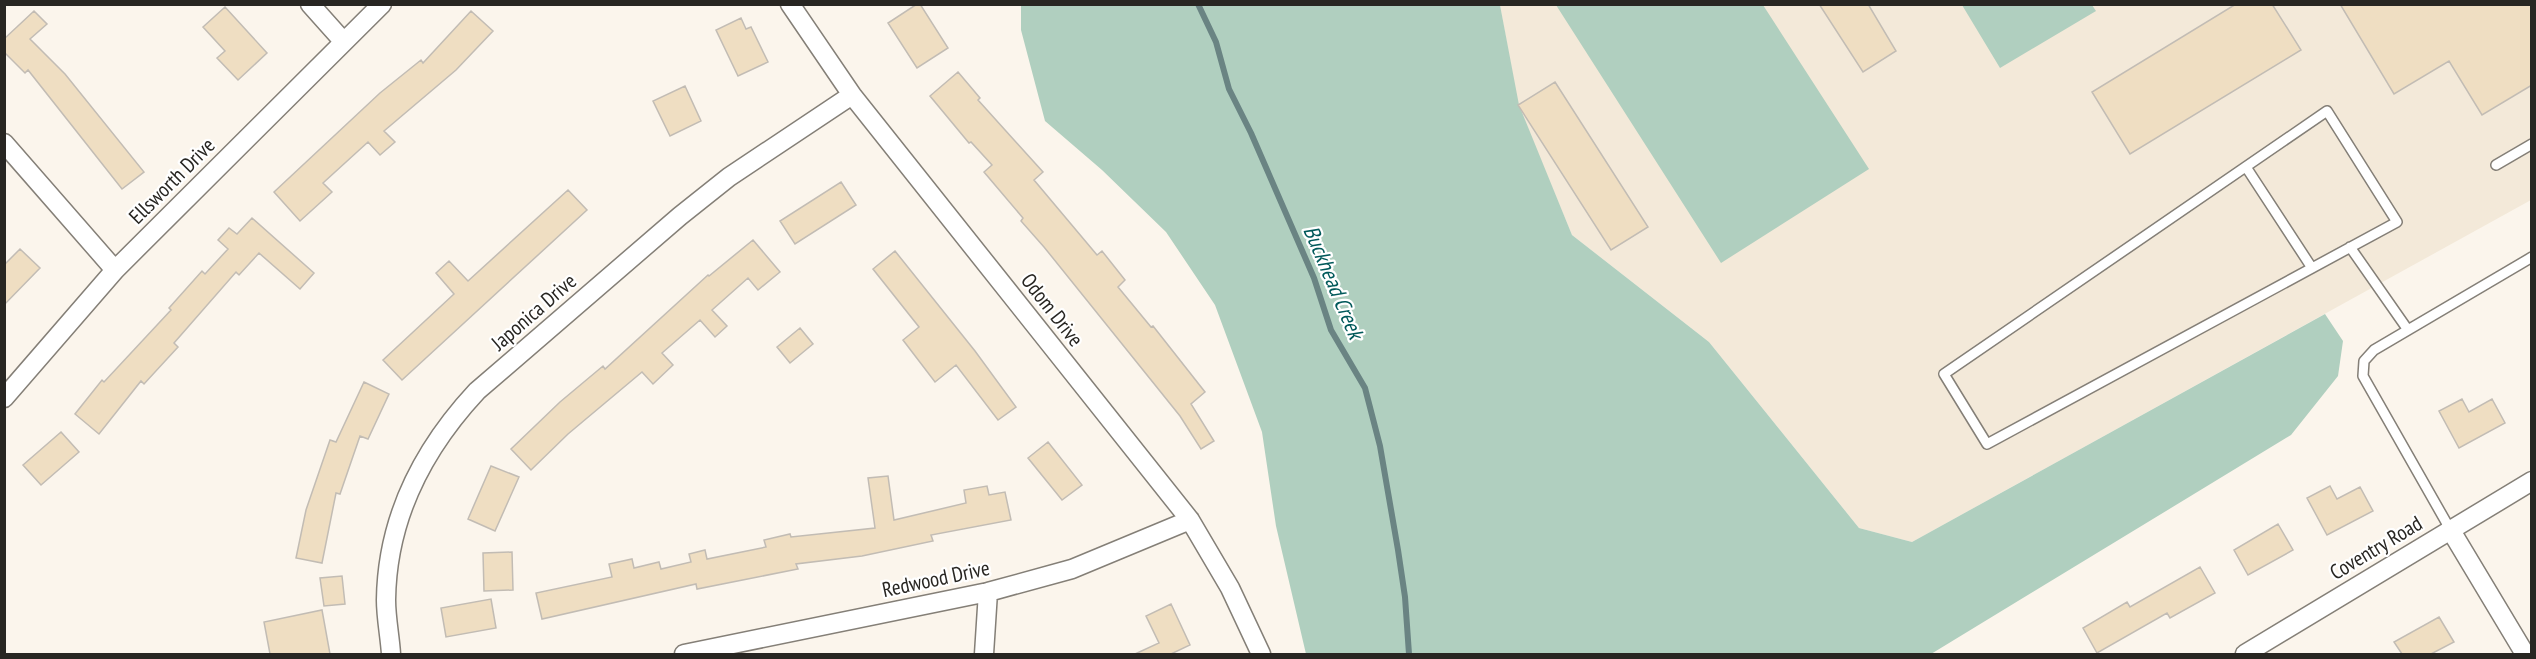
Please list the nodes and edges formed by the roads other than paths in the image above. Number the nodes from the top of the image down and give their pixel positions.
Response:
1 (310, 4) edge
2 (382, 4) edge
3 (790, 4) edge
4 (343, 41) junction
5 (852, 95) junction
6 (4, 143) edge
7 (2532, 144) edge
8 (2496, 165) dead end
9 (2246, 167) junction
10 (2350, 247) junction
11 (2532, 257) edge
12 (2312, 268) junction
13 (115, 270) junction
14 (2408, 330) junction
15 (4, 398) edge
16 (2532, 481) edge
17 (1190, 520) junction
18 (2450, 529) junction
19 (988, 592) junction
20 (392, 654) edge
21 (684, 654) edge
22 (984, 654) edge
23 (1261, 654) edge
24 (2245, 654) edge
25 (2525, 654) edge

1 - 4 street
2 - 4 street, Ellsworth Drive
3 - 5 street, Odom Drive
4 - 13 street, Ellsworth Drive
5 - 17 street, Odom Drive
5 - 20 street, Japonica Drive
6 - 13 street
7 - 8 lane
9 - 10 lane
9 - 12 lane
9 - 12 lane
10 - 12 lane
10 - 14 lane
11 - 14 lane
13 - 15 street, Ellsworth Drive
14 - 18 lane
16 - 18 street, Coventry Road
17 - 19 street, Redwood Drive
17 - 23 street, Odom Drive
18 - 24 street, Coventry Road
18 - 25 street
19 - 21 street, Redwood Drive
19 - 22 street

